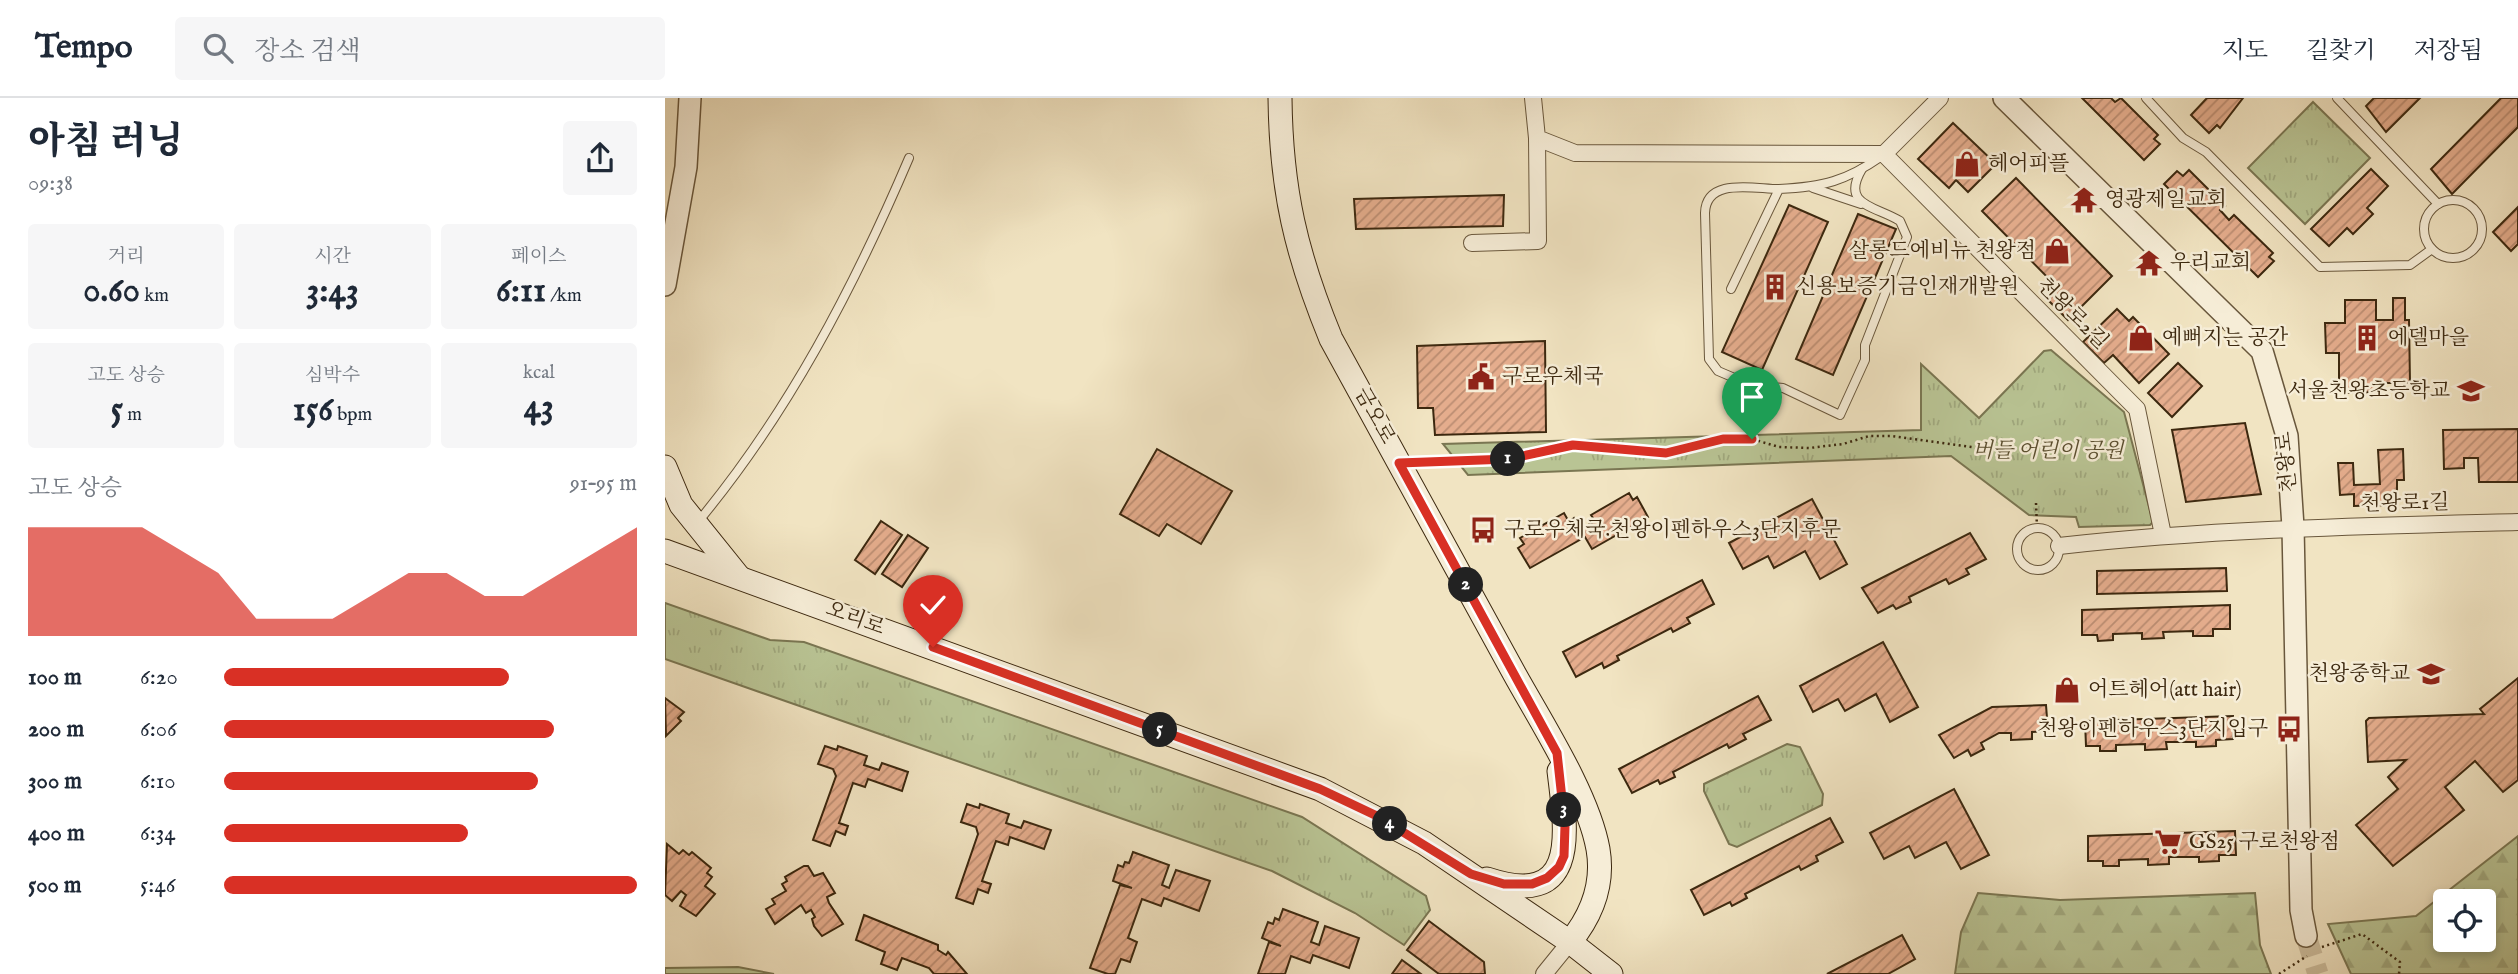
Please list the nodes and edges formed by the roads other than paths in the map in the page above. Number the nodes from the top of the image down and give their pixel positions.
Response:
1 (691, 98) edge
2 (1280, 98) edge
3 (1532, 98) edge
4 (1940, 98) edge
5 (2004, 98) edge
6 (2146, 98) edge
7 (2337, 98) edge
8 (1537, 138) junction
9 (1884, 154) junction
10 (909, 158) dead end
11 (1862, 169) junction
12 (1811, 187) junction
13 (1780, 189) junction
14 (2438, 204) junction
15 (1867, 206) junction
16 (1472, 243) dead end
17 (2432, 249) junction
18 (665, 285) edge
19 (1731, 289) dead end
20 (665, 467) edge
21 (2518, 522) edge
22 (695, 525) junction
23 (2293, 527) junction
24 (2163, 535) junction
25 (2059, 546) junction
26 (665, 551) edge
27 (739, 576) junction
28 (1557, 753) junction
29 (1471, 874) junction
30 (1570, 942) junction
31 (2311, 946) tunnel mouth
32 (1544, 974) edge
33 (1611, 974) edge

1 - 18 street
2 - 28 main road, 금오로
3 - 8 street
4 - 9 street
5 - 23 street, 천왕로
6 - 17 lane
7 - 14 lane
8 - 9 street
8 - 16 street
9 - 11 lane
9 - 24 street, 천왕로2길
10 - 22 lane
11 - 12 lane
11 - 15 lane
12 - 13 lane
12 - 15 lane
13 - 15 lane
13 - 19 lane
14 - 17 lane
14 - 17 lane
20 - 22 main road
21 - 23 street, 천왕로1길
22 - 27 main road
23 - 24 street
23 - 31 street, 천왕로
24 - 25 street
25 - 25 lane
26 - 27 main road, 오리로
27 - 29 main road, 오리로
28 - 29 main road
28 - 30 main road, 금오로
29 - 30 main road, 오리로
30 - 32 street
30 - 33 main road, 오리로

